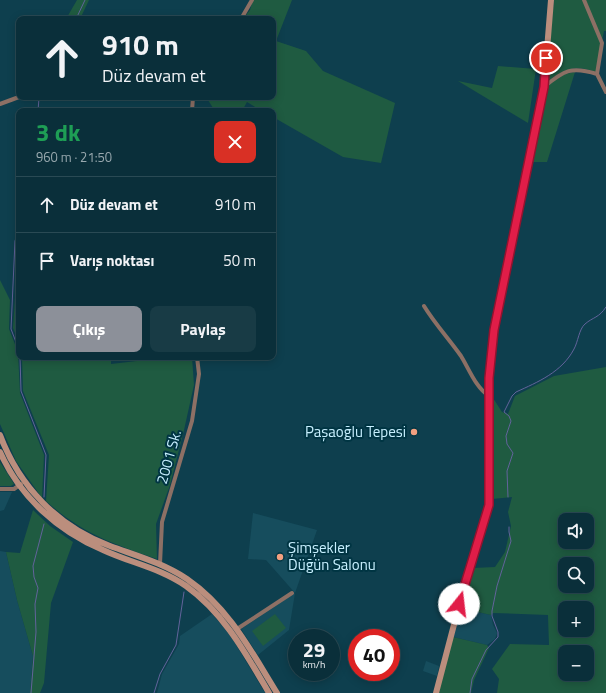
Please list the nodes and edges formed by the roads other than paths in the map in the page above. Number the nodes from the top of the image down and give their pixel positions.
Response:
1 (252, 0) edge
2 (551, 0) edge
3 (584, 0) edge
4 (243, 16) edge
5 (597, 74) junction
6 (544, 87) junction
7 (606, 92) edge
8 (16, 98) edge
9 (0, 104) edge
10 (424, 306) dead end
11 (198, 360) edge
12 (489, 396) junction
13 (0, 435) edge
14 (0, 452) edge
15 (22, 483) junction
16 (0, 489) edge
17 (160, 564) junction
18 (292, 593) dead end
19 (238, 629) junction
20 (270, 693) edge
21 (276, 693) edge
22 (436, 693) edge

1 - 4 street
2 - 6 main road
3 - 5 street
5 - 6 street
5 - 7 street
6 - 12 main road
8 - 9 street
10 - 12 street
11 - 17 street, 2001 Sk.
12 - 22 main road
13 - 15 main road
14 - 15 main road
15 - 16 street
15 - 17 main road
15 - 20 main road
17 - 19 main road
18 - 19 street
19 - 21 main road

